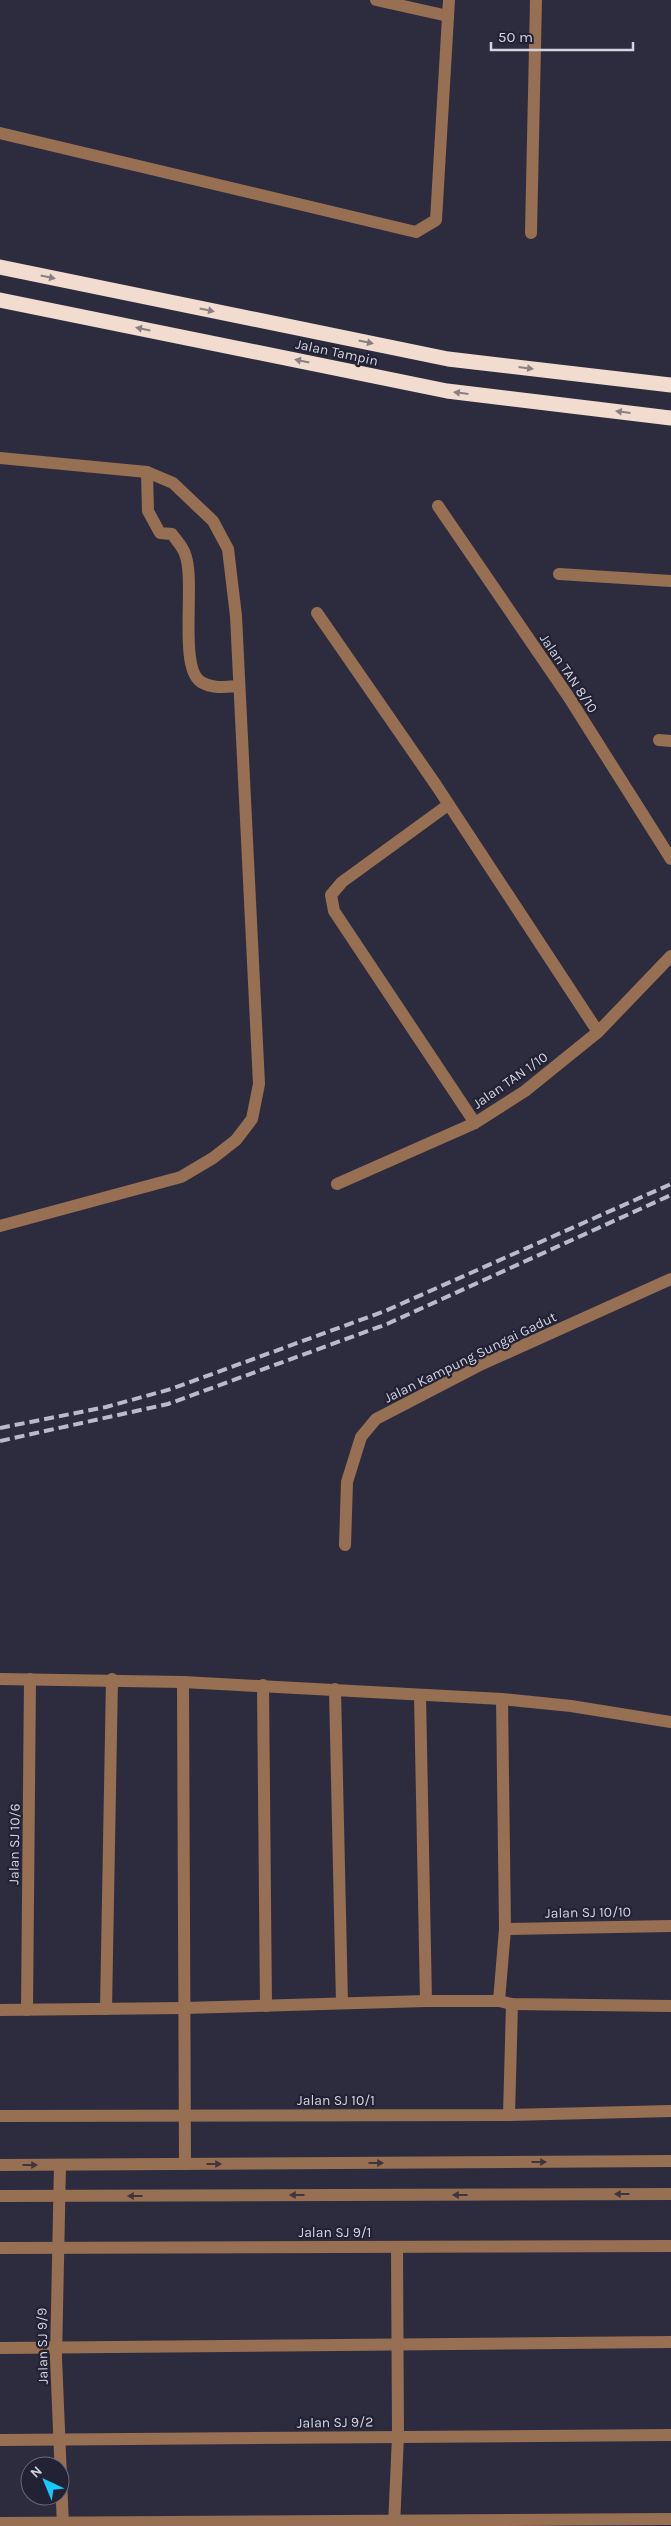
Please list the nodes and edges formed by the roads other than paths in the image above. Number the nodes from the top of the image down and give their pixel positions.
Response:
1 (376, 0) edge
2 (449, 0) edge
3 (536, 0) edge
4 (448, 16) junction
5 (0, 133) edge
6 (531, 233) dead end
7 (0, 267) edge
8 (0, 300) edge
9 (671, 385) edge
10 (671, 418) edge
11 (0, 458) edge
12 (147, 472) junction
13 (438, 506) dead end
14 (559, 574) dead end
15 (671, 581) edge
16 (317, 613) dead end
17 (239, 686) junction
18 (448, 805) junction
19 (671, 859) edge
20 (671, 956) edge
21 (598, 1032) junction
22 (475, 1123) junction
23 (337, 1184) dead end
24 (0, 1226) edge
25 (671, 1279) edge
26 (345, 1545) dead end
27 (0, 1679) edge
28 (30, 1679) junction
29 (112, 1679) junction
30 (183, 1682) junction
31 (263, 1685) junction
32 (335, 1689) junction
33 (420, 1695) junction
34 (502, 1700) junction
35 (671, 1722) edge
36 (671, 1926) edge
37 (505, 1929) junction
38 (426, 2001) junction
39 (499, 2001) junction
40 (342, 2003) junction
41 (512, 2004) junction
42 (266, 2006) junction
43 (671, 2006) edge
44 (183, 2008) junction
45 (106, 2009) junction
46 (0, 2010) edge
47 (27, 2010) junction
48 (671, 2111) edge
49 (509, 2115) junction
50 (0, 2116) edge
51 (184, 2116) junction
52 (671, 2161) edge
53 (185, 2164) junction
54 (0, 2165) edge
55 (60, 2165) junction
56 (671, 2194) edge
57 (0, 2196) edge
58 (58, 2196) junction
59 (397, 2246) junction
60 (671, 2246) edge
61 (0, 2248) edge
62 (57, 2248) junction
63 (671, 2342) edge
64 (397, 2345) junction
65 (0, 2348) edge
66 (56, 2348) junction
67 (398, 2436) junction
68 (671, 2436) edge
69 (0, 2440) edge
70 (60, 2441) junction
71 (671, 2519) edge
72 (0, 2522) edge
73 (63, 2524) edge
74 (394, 2524) edge

1 - 4 street
2 - 4 street
3 - 6 street
4 - 5 street
7 -> 9 highway, Jalan Tampin
10 -> 8 highway, Jalan Tampin
11 - 12 street
12 - 17 street
12 - 17 street
13 - 19 street, Jalan TAN 8/10
14 - 15 street
16 - 18 street
17 - 24 street
18 - 21 street
18 - 22 street
20 - 21 street, Jalan TAN 1/10
21 - 22 street, Jalan TAN 1/10
22 - 23 street, Jalan TAN 1/10
25 - 26 street, Jalan Kampung Sungai Gadut
27 - 28 street
28 - 29 street
28 - 47 street, Jalan SJ 10/6
29 - 30 street
29 - 45 street
30 - 31 street
30 - 44 street
31 - 32 street
31 - 42 street
32 - 33 street
32 - 40 street
33 - 34 street
33 - 38 street
34 - 35 street
34 - 37 street
36 - 37 street, Jalan SJ 10/10
37 - 39 street
38 - 39 street
38 - 40 street
39 - 41 street
40 - 42 street
41 - 43 street
41 - 49 street
42 - 44 street
44 - 45 street
44 - 51 street
45 - 47 street
46 - 47 street
48 - 49 street, Jalan SJ 10/1
49 - 51 street, Jalan SJ 10/1
50 - 51 street, Jalan SJ 10/1
51 - 53 street
53 -> 52 street
53 - 55 street
54 -> 55 street
55 - 58 street, Jalan SJ 9/9
56 -> 58 street
57 - 58 street
58 - 62 street, Jalan SJ 9/9
59 - 60 street, Jalan SJ 9/1
59 - 62 street, Jalan SJ 9/1
59 - 64 street
61 - 62 street, Jalan SJ 9/1
62 - 66 street, Jalan SJ 9/9
63 - 64 street
64 - 66 street
64 - 67 street
65 - 66 street
66 - 70 street, Jalan SJ 9/9
67 - 68 street, Jalan SJ 9/2
67 - 70 street, Jalan SJ 9/2
67 - 74 street
69 - 70 street, Jalan SJ 9/2
70 - 73 street, Jalan SJ 9/9
71 - 74 street
72 - 73 street
73 - 74 street

